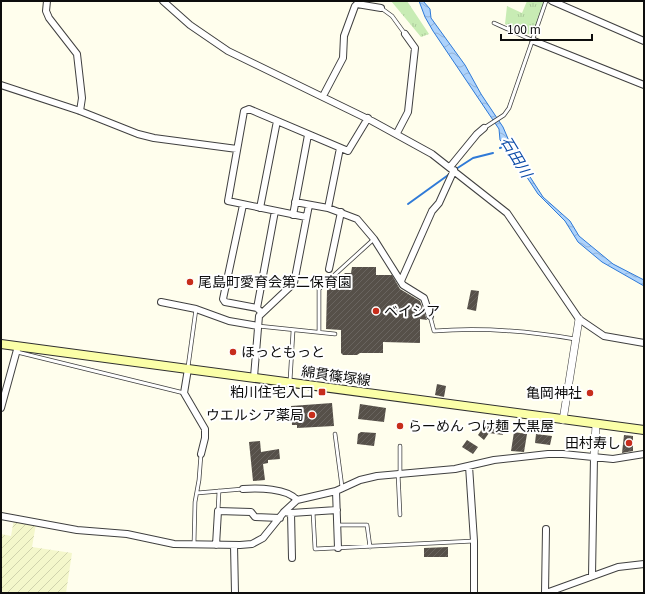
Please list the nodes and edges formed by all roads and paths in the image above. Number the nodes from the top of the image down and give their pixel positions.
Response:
1 (46, 1) edge
2 (162, 1) edge
3 (546, 1) edge
4 (552, 1) edge
5 (381, 8) joint
6 (494, 23) dead end
7 (405, 34) joint
8 (644, 40) edge
9 (534, 41) junction
10 (1, 85) edge
11 (644, 85) edge
12 (323, 96) junction
13 (80, 111) junction
14 (368, 118) junction
15 (277, 121) junction
16 (485, 128) joint
17 (397, 133) junction
18 (308, 135) junction
19 (340, 148) junction
20 (237, 149) junction
21 (452, 168) junction
22 (295, 202) junction
23 (244, 205) junction
24 (309, 205) junction
25 (260, 208) junction
26 (328, 208) junction
27 (275, 211) junction
28 (341, 212) junction
29 (293, 215) junction
30 (306, 217) junction
31 (374, 239) junction
32 (329, 269) dead end
33 (400, 281) junction
34 (161, 302) dead end
35 (257, 308) junction
36 (196, 309) junction
37 (262, 313) junction
38 (430, 316) joint
39 (579, 319) junction
40 (258, 326) junction
41 (292, 331) junction
42 (319, 332) junction
43 (335, 334) dead end
44 (575, 339) junction
45 (644, 343) edge
46 (1, 344) edge
47 (18, 349) junction
48 (188, 369) junction
49 (254, 378) junction
50 (290, 382) junction
51 (184, 393) junction
52 (1, 408) edge
53 (563, 420) junction
54 (596, 425) junction
55 (644, 430) edge
56 (335, 434) dead end
57 (400, 446) dead end
58 (201, 454) joint
59 (644, 454) edge
60 (594, 457) junction
61 (469, 466) junction
62 (399, 473) junction
63 (243, 488) joint
64 (339, 490) junction
65 (219, 491) junction
66 (197, 493) junction
67 (297, 500) junction
68 (337, 510) junction
69 (218, 511) junction
70 (287, 512) junction
71 (313, 512) junction
72 (400, 515) dead end
73 (1, 516) edge
74 (280, 518) junction
75 (337, 525) junction
76 (546, 529) dead end
77 (474, 542) junction
78 (216, 545) junction
79 (234, 545) junction
80 (194, 546) junction
81 (370, 547) junction
82 (338, 548) junction
83 (292, 558) dead end
84 (644, 564) edge
85 (592, 576) junction
86 (235, 593) edge
87 (474, 593) edge
88 (548, 593) edge

1 - 13 street
2 - 12 street
3 - 9 lane
4 - 8 street
5 - 7 lane
5 - 12 street
6 - 9 lane
7 - 17 street
9 - 11 street
9 - 16 lane
10 - 13 street
12 - 14 street
13 - 20 street
14 - 17 street
14 - 19 street
15 - 18 street
15 - 20 street
15 - 25 street
16 - 21 street
17 - 21 street
18 - 19 street
18 - 22 street
19 - 26 street
20 - 23 street
21 - 33 street
21 - 39 street
22 - 24 street
22 - 29 street
23 - 25 street
23 - 35 street
24 - 26 street
24 - 30 street
25 - 27 street
26 - 28 street
27 - 29 street
27 - 35 street
28 - 31 street
28 - 32 street
29 - 30 street
30 - 37 street
31 - 33 street
31 - 42 lane
33 - 38 street
34 - 36 street
35 - 37 street
36 - 40 street
36 - 48 lane
37 - 40 street
38 - 44 lane
39 - 44 street
39 - 45 street
40 - 41 lane
40 - 49 street
41 - 42 lane
41 - 50 lane
42 - 43 lane
44 - 53 street
46 - 47 main road, 綿貫篠塚線
47 - 48 main road, 綿貫篠塚線
47 - 51 lane
47 - 52 street
48 - 49 main road, 綿貫篠塚線
48 - 51 street
49 - 50 main road, 綿貫篠塚線
50 - 53 main road, 綿貫篠塚線
51 - 58 street
53 - 54 main road, 綿貫篠塚線
54 - 55 main road, 綿貫篠塚線
54 - 60 street
56 - 64 lane
57 - 62 lane
58 - 66 lane
59 - 60 street
60 - 61 street
60 - 85 street
61 - 62 street
61 - 77 street
62 - 64 street
62 - 72 lane
63 - 65 lane
63 - 67 street
64 - 67 street
64 - 68 street
65 - 66 lane
65 - 69 lane
66 - 80 lane
67 - 70 street
68 - 71 street
68 - 75 street
69 - 74 street
69 - 78 street
70 - 71 street
70 - 74 street
70 - 83 street
71 - 82 lane
73 - 80 street
74 - 79 street
75 - 81 lane
75 - 82 street
76 - 88 street
77 - 81 lane
77 - 87 street
78 - 79 street
78 - 80 street
79 - 86 street
81 - 82 lane
84 - 85 street
85 - 88 street

